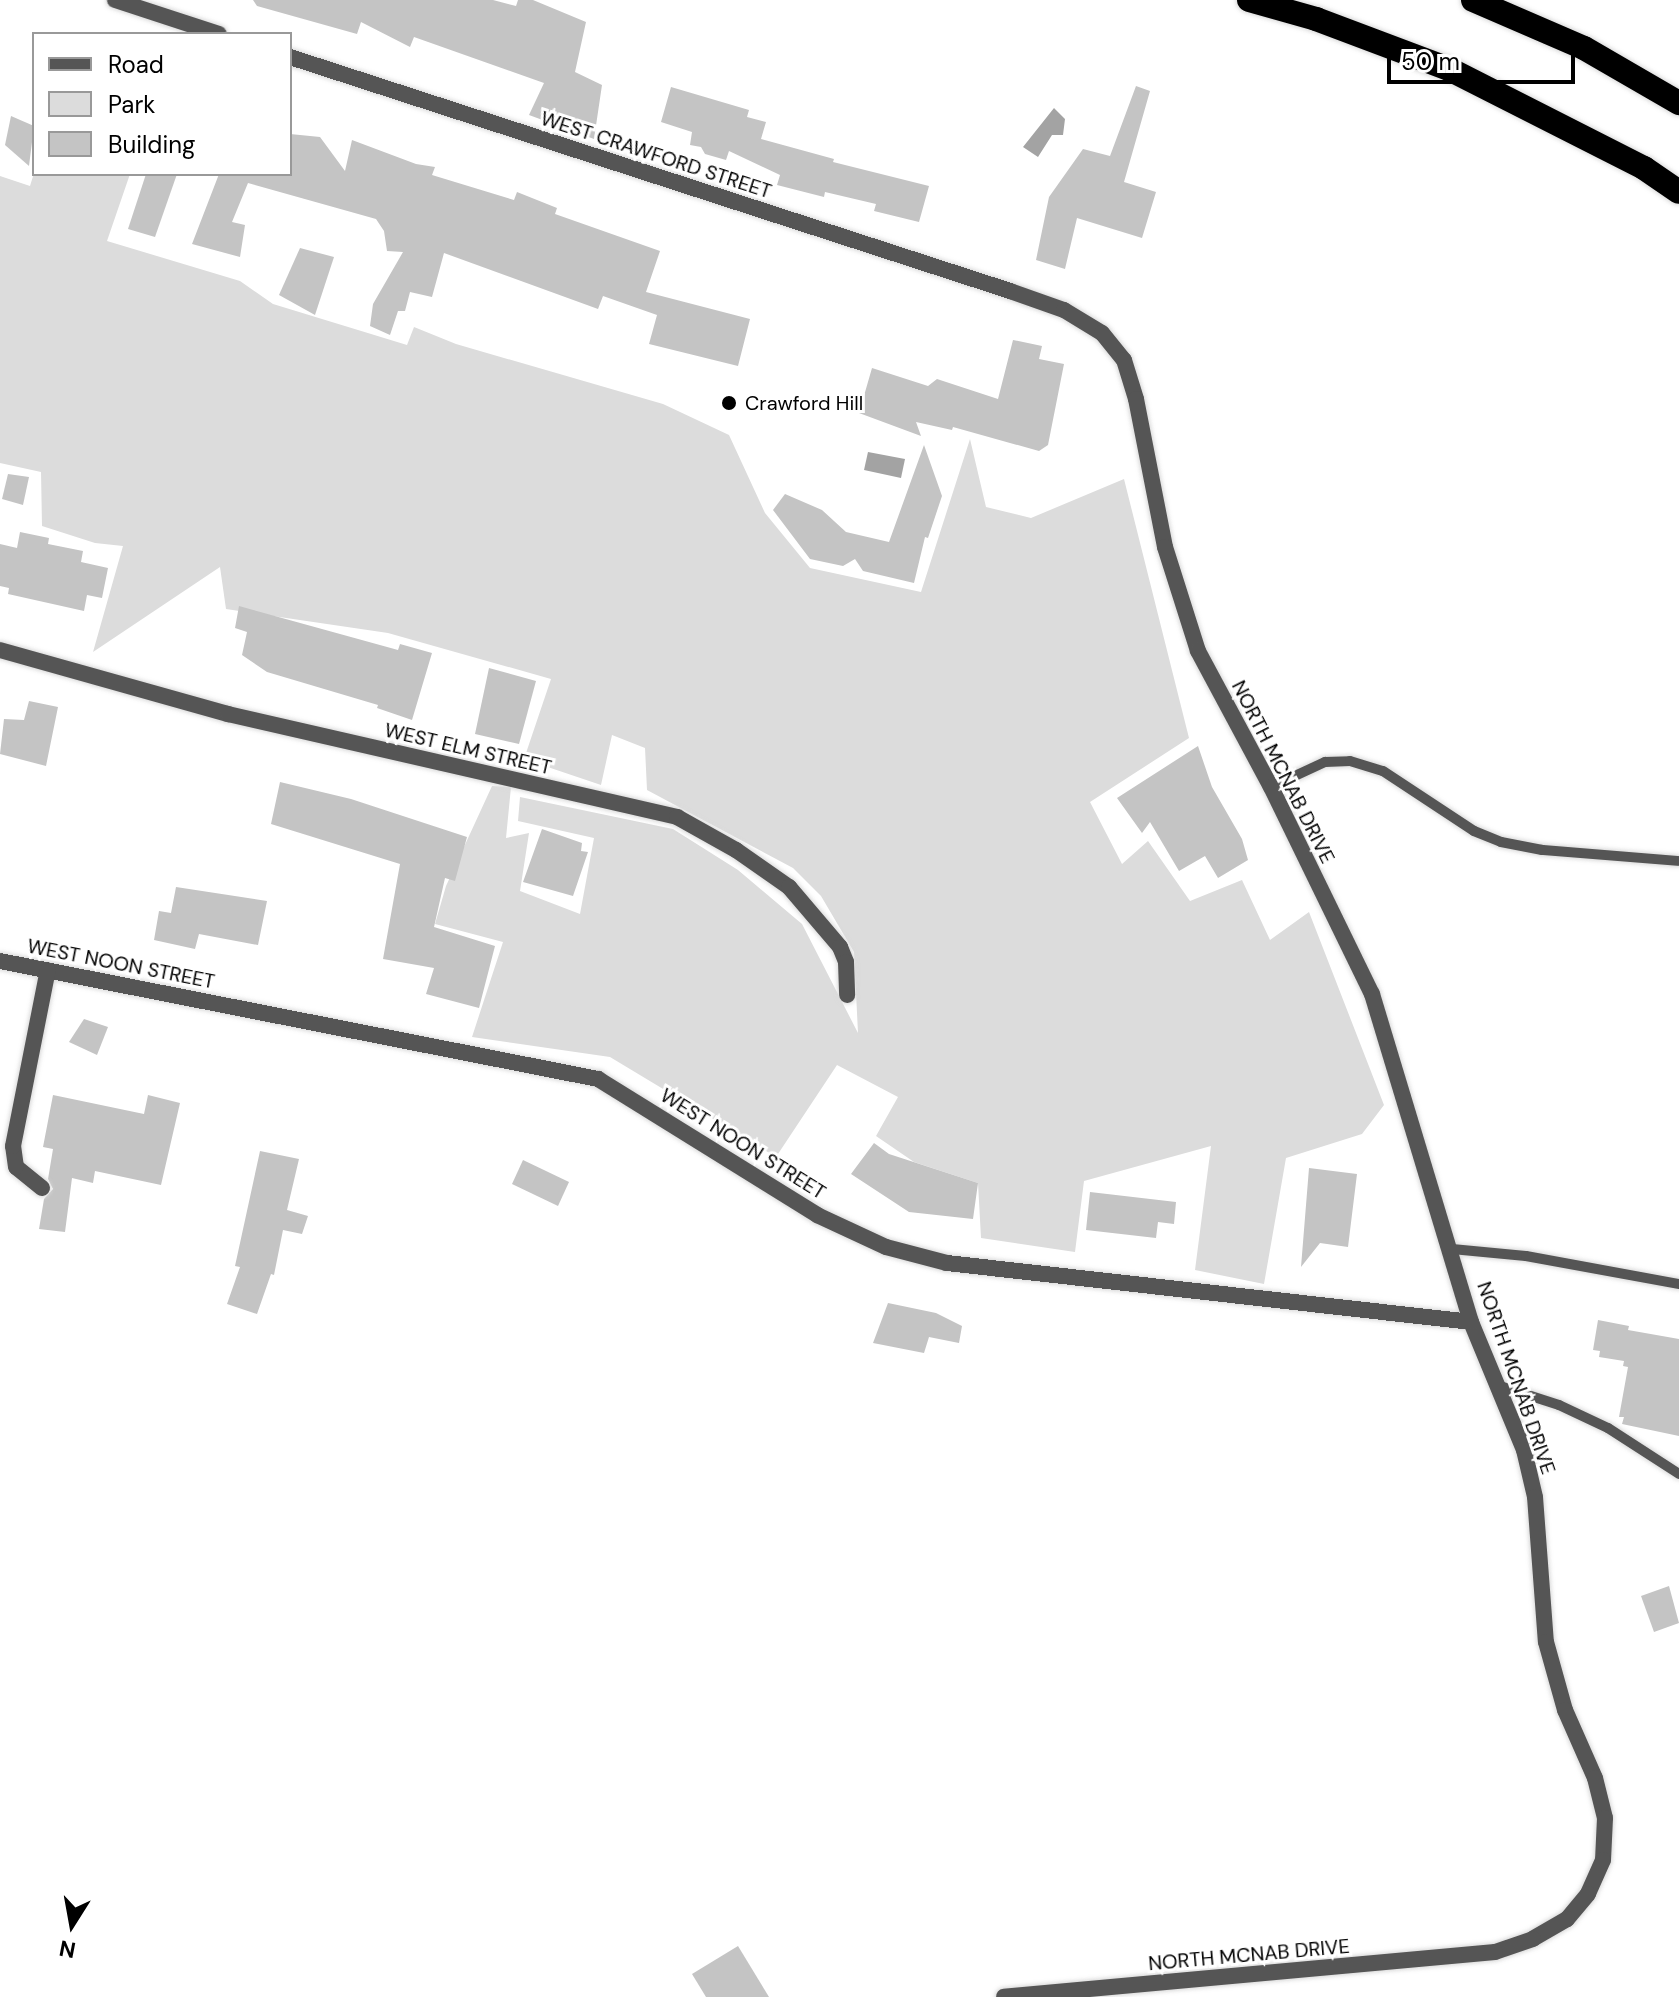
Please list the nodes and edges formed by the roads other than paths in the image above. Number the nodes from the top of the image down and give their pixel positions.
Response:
1 (115, 0) edge
2 (1249, 0) edge
3 (1473, 0) edge
4 (213, 32) edge
5 (292, 58) edge
6 (1679, 103) edge
7 (1679, 192) edge
8 (1010, 291) joint
9 (0, 650) edge
10 (1271, 787) junction
11 (1679, 861) edge
12 (0, 961) edge
13 (48, 970) junction
14 (847, 995) dead end
15 (42, 1188) dead end
16 (1452, 1249) junction
17 (1679, 1284) edge
18 (1471, 1322) junction
19 (1500, 1386) junction
20 (1679, 1474) edge
21 (1004, 1997) edge

1 - 4 street
2 - 7 highway
3 - 6 highway
5 - 8 street, WEST CRAWFORD STREET
8 - 10 street, NORTH MCNAB DRIVE
9 - 14 street, WEST ELM STREET
10 - 11 lane
10 - 16 street, NORTH MCNAB DRIVE
12 - 13 street, WEST NOON STREET
13 - 15 street
13 - 18 street, WEST NOON STREET
16 - 17 lane
16 - 18 street, NORTH MCNAB DRIVE
18 - 19 street, NORTH MCNAB DRIVE
19 - 20 lane
19 - 21 street, NORTH MCNAB DRIVE

